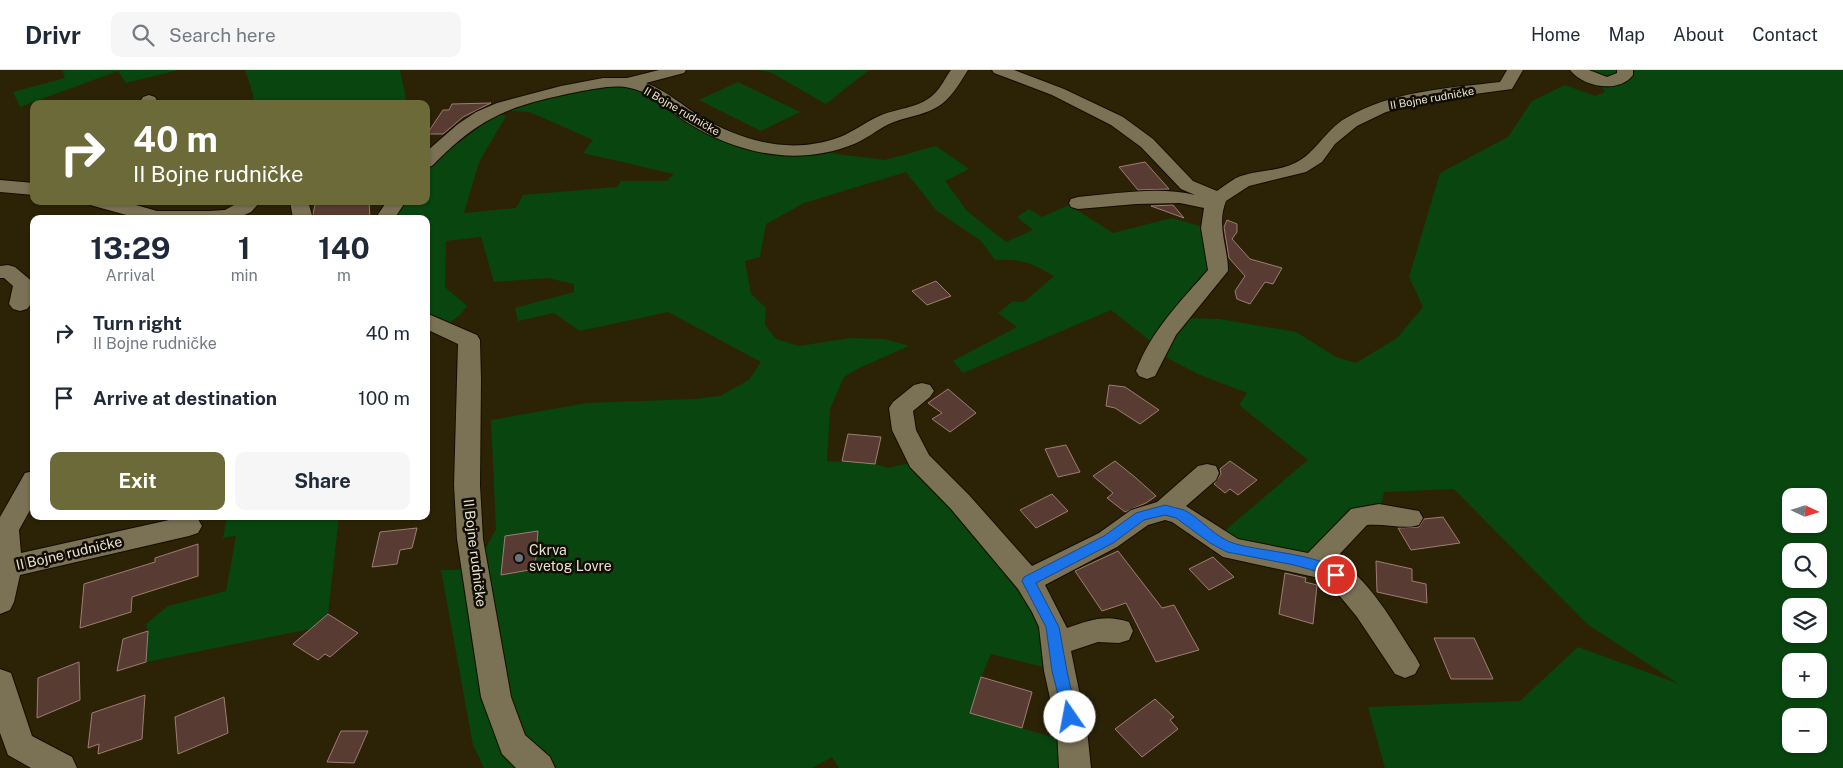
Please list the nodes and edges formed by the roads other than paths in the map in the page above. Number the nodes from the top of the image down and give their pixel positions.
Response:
1 (678, 70) edge
2 (1000, 70) edge
3 (1515, 70) edge
4 (1578, 70) edge
5 (951, 73) edge
6 (1618, 73) edge
7 (630, 82) junction
8 (430, 158) edge
9 (0, 186) edge
10 (30, 189) edge
11 (1216, 201) junction
12 (1078, 203) dead end
13 (112, 205) edge
14 (247, 205) edge
15 (148, 215) edge
16 (230, 215) edge
17 (0, 272) edge
18 (20, 304) dead end
19 (430, 322) edge
20 (1147, 372) dead end
21 (922, 391) dead end
22 (1207, 473) dead end
23 (30, 485) edge
24 (1165, 510) junction
25 (1410, 518) dead end
26 (3, 522) edge
27 (189, 526) dead end
28 (1313, 565) junction
29 (8, 567) junction
30 (1028, 581) junction
31 (0, 602) edge
32 (1119, 631) dead end
33 (1055, 644) junction
34 (1405, 665) dead end
35 (0, 682) edge
36 (60, 768) edge
37 (539, 768) edge
38 (1075, 768) edge

1 - 7 street, II Bojne rudničke
2 - 11 street
3 - 11 street, II Bojne rudničke
4 - 6 street
5 - 7 street, II Bojne rudničke
7 - 8 street, II Bojne rudničke
9 - 10 street
11 - 12 street
11 - 20 street
13 - 15 street
14 - 16 street
17 - 18 street
19 - 37 street, II Bojne rudničke
21 - 30 street
22 - 24 street
23 - 26 street, II Bojne rudničke
24 - 28 street
24 - 30 street
25 - 28 street
26 - 29 street, II Bojne rudničke
27 - 29 street, II Bojne rudničke
28 - 34 street
29 - 31 street, II Bojne rudničke
30 - 33 street
32 - 33 street
33 - 38 street
35 - 36 street

